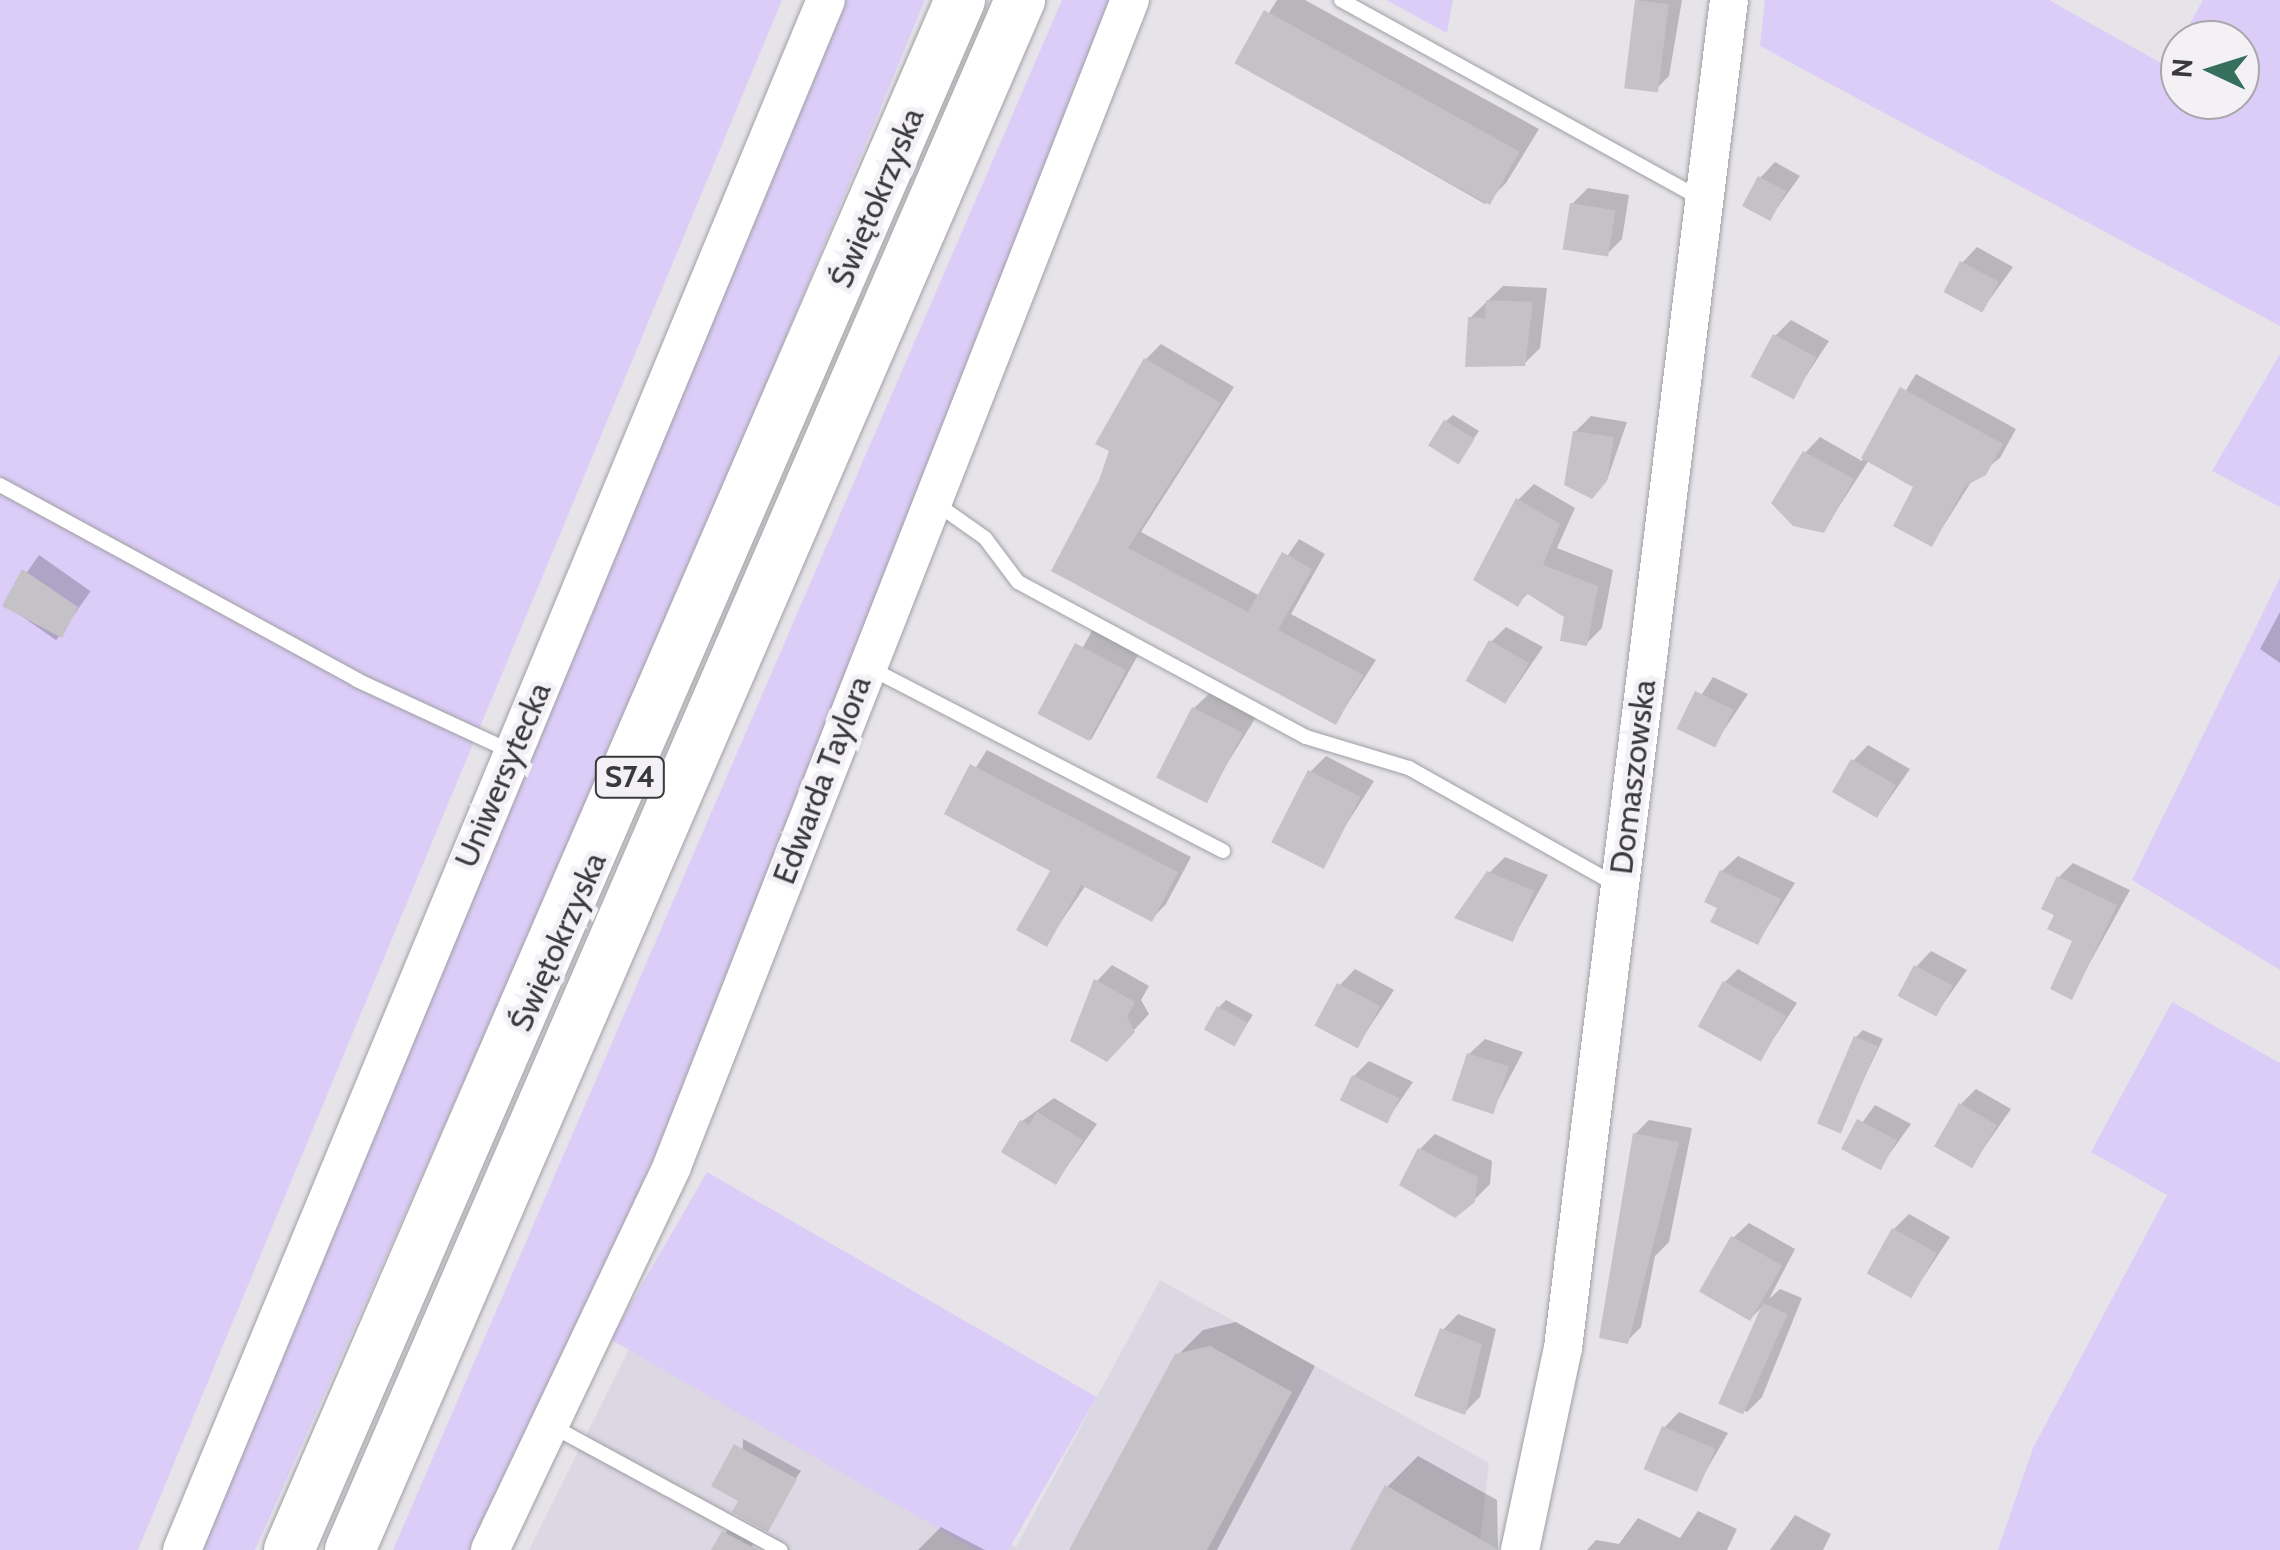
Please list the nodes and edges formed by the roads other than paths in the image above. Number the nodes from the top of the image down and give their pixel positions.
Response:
1 (826, 0) edge
2 (960, 0) edge
3 (1020, 0) edge
4 (1130, 0) edge
5 (1341, 0) edge
6 (1730, 0) edge
7 (1705, 201) junction
8 (0, 485) edge
9 (931, 500) junction
10 (866, 666) junction
11 (512, 752) junction
12 (1222, 851) dead end
13 (1620, 886) junction
14 (551, 1425) junction
15 (182, 1550) edge
16 (289, 1550) edge
17 (350, 1550) edge
18 (490, 1550) edge
19 (780, 1550) edge
20 (1520, 1550) edge

1 - 11 street, Uniwersytecka
2 - 16 highway, Świętokrzyska / S74
3 - 17 highway, Świętokrzyska / S74
4 - 9 street, Edwarda Taylora
5 - 7 lane
6 - 7 street, Domaszowska
7 - 13 street, Domaszowska
8 - 11 lane
9 - 10 street, Edwarda Taylora
9 - 13 lane
10 - 12 lane
10 - 14 street, Edwarda Taylora
11 - 15 street, Uniwersytecka
13 - 20 street, Domaszowska
14 - 18 street, Edwarda Taylora
14 - 19 lane

